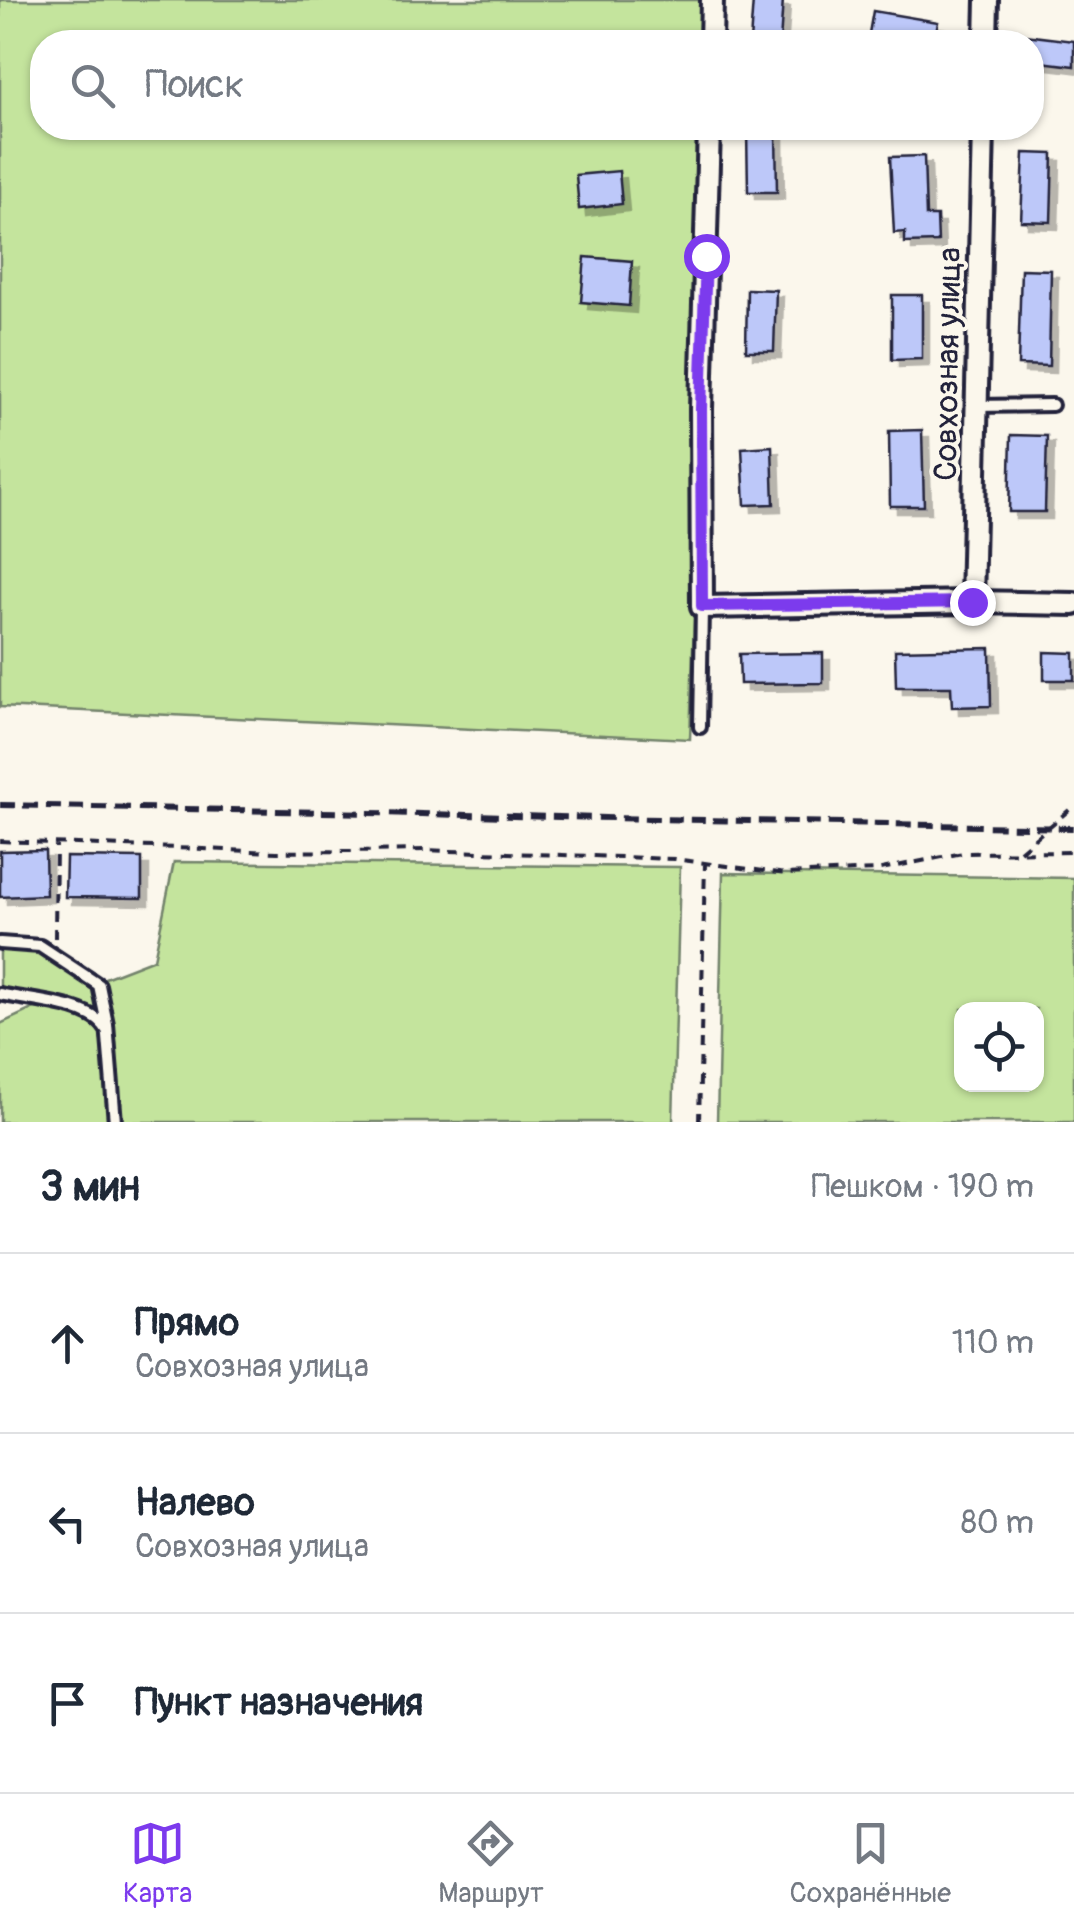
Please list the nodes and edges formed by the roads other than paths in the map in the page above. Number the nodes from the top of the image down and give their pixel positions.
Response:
1 (712, 0) edge
2 (987, 0) edge
3 (711, 30) edge
4 (986, 30) edge
5 (708, 140) edge
6 (983, 140) edge
7 (1052, 405) dead end
8 (976, 406) junction
9 (972, 602) junction
10 (1074, 604) edge
11 (702, 606) junction
12 (700, 727) dead end
13 (0, 943) edge
14 (0, 994) edge
15 (108, 1035) junction
16 (115, 1122) edge

1 - 3 street
2 - 4 street
5 - 11 street
6 - 8 street, Совхозная улица
7 - 8 lane
8 - 9 street, Совхозная улица
9 - 10 street
9 - 11 street
11 - 12 lane
13 - 15 lane
14 - 15 lane
15 - 16 lane

